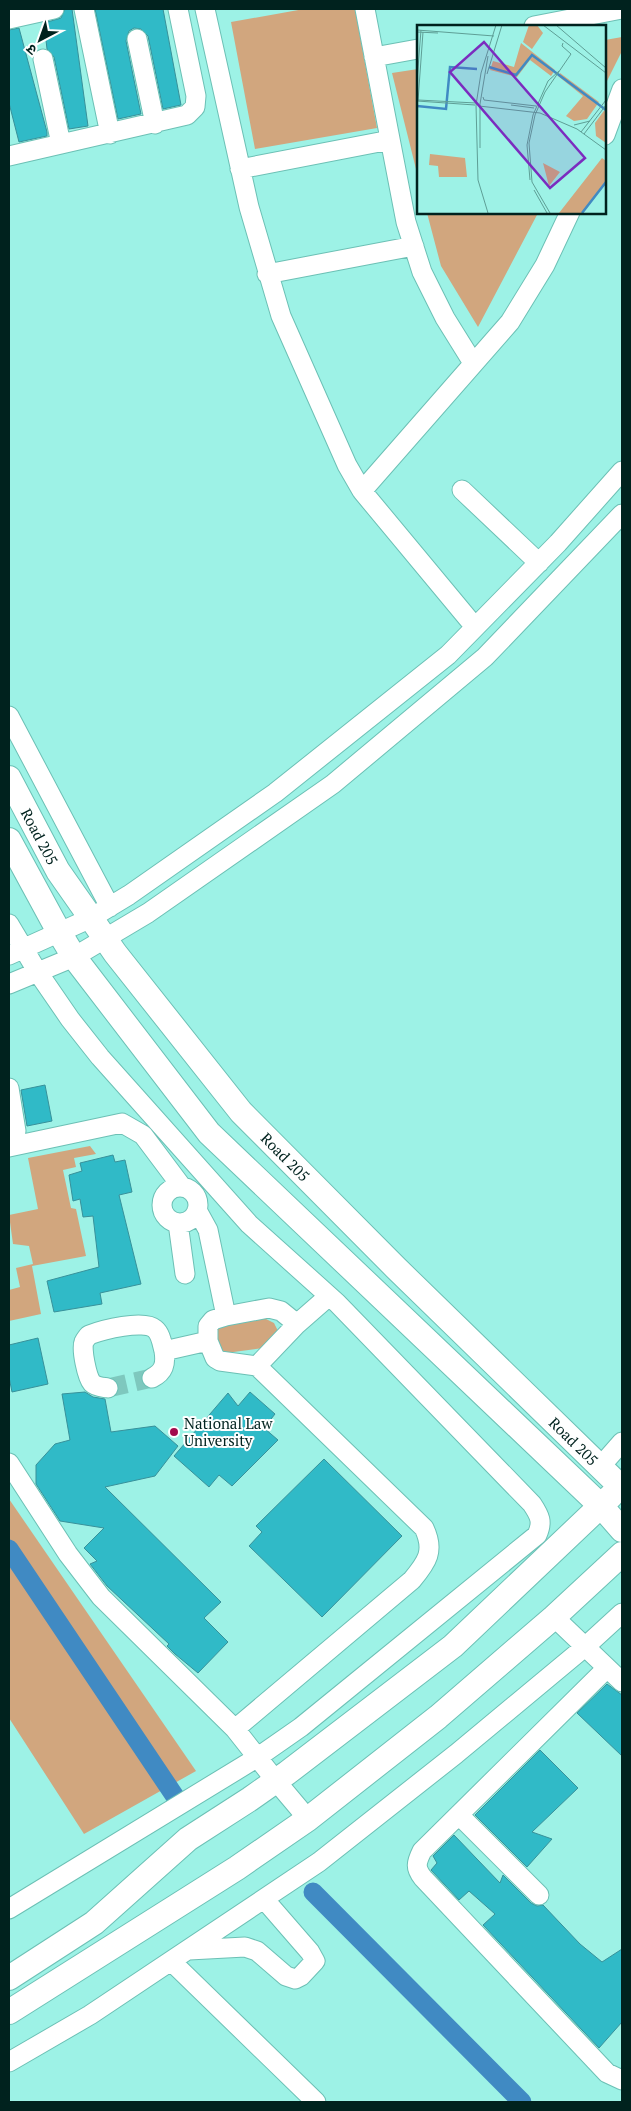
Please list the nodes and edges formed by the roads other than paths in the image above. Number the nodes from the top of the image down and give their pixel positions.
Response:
1 (54, 9) edge
2 (84, 9) edge
3 (178, 9) edge
4 (205, 9) edge
5 (364, 9) edge
6 (622, 9) edge
7 (9, 19) edge
8 (539, 25) edge
9 (137, 39) dead end
10 (417, 49) edge
11 (374, 57) junction
12 (44, 59) dead end
13 (622, 89) edge
14 (155, 124) junction
15 (606, 132) edge
16 (110, 134) junction
17 (390, 140) junction
18 (61, 144) junction
19 (9, 155) edge
20 (240, 170) junction
21 (569, 214) edge
22 (414, 246) junction
23 (268, 274) junction
24 (473, 363) junction
25 (622, 471) edge
26 (462, 490) dead end
27 (362, 491) junction
28 (622, 514) edge
29 (539, 563) junction
30 (475, 627) junction
31 (9, 716) edge
32 (9, 778) edge
33 (9, 840) edge
34 (100, 912) junction
35 (9, 924) edge
36 (59, 932) junction
37 (105, 938) junction
38 (16, 952) edge
39 (74, 957) junction
40 (37, 971) junction
41 (9, 984) edge
42 (9, 1088) edge
43 (12, 1139) edge
44 (182, 1186) junction
45 (197, 1210) junction
46 (178, 1223) junction
47 (185, 1274) dead end
48 (329, 1296) junction
49 (226, 1316) junction
50 (297, 1324) junction
51 (208, 1341) junction
52 (164, 1351) junction
53 (257, 1366) junction
54 (152, 1378) tunnel mouth
55 (108, 1388) dead end
56 (622, 1442) edge
57 (9, 1463) edge
58 (600, 1467) junction
59 (622, 1486) edge
60 (602, 1507) junction
61 (622, 1530) edge
62 (622, 1554) edge
63 (622, 1613) edge
64 (554, 1616) junction
65 (586, 1646) junction
66 (607, 1668) junction
67 (622, 1682) edge
68 (235, 1729) junction
69 (258, 1757) junction
70 (276, 1781) junction
71 (459, 1815) junction
72 (308, 1819) junction
73 (539, 1895) dead end
74 (264, 1899) junction
75 (9, 1909) edge
76 (189, 1950) junction
77 (172, 1962) junction
78 (9, 1978) edge
79 (9, 2012) edge
80 (9, 2062) edge
81 (622, 2080) edge
82 (316, 2102) edge

1 - 7 street
2 - 16 street
3 - 14 street
4 - 20 street
5 - 11 street
6 - 8 street
9 - 14 street
10 - 11 street
11 - 17 street
12 - 18 street
13 - 15 street
14 - 16 street
16 - 18 street
17 - 20 street
17 - 22 street
18 - 19 street
20 - 23 street
21 - 24 street
22 - 23 street
22 - 24 street
23 - 27 street
24 - 27 street
25 - 29 street
26 - 29 street
27 - 30 street
28 - 37 street
29 - 30 street
30 - 34 street
31 - 34 street
32 - 34 main road, Road 205
33 - 36 main road, Road 205
34 - 36 street
34 - 37 main road, Road 205
35 - 38 street
36 - 38 street
36 - 39 main road, Road 205
37 - 39 street
37 - 58 main road, Road 205
38 - 40 street
39 - 40 street
39 - 60 main road, Road 205
40 - 41 street
40 - 48 street
42 - 43 street
43 - 44 street
44 - 45 street
44 - 46 street
45 - 46 street
45 - 49 street
46 - 47 street
48 - 50 street
48 - 69 street
49 - 50 street
49 - 51 street
50 - 53 street
51 - 52 street
51 - 53 street
52 - 54 street
52 - 55 street
53 - 68 street
56 - 58 street
57 - 68 street
58 - 59 main road, Road 205
59 - 60 main road
60 - 61 main road, Road 205
60 - 70 main road
62 - 64 main road
63 - 65 street
64 - 65 street
64 - 72 main road
65 - 66 street
65 - 74 street
66 - 67 street
66 - 71 street
68 - 69 street
69 - 70 street
69 - 75 street
70 - 72 street
70 - 78 main road
71 - 73 street
71 - 81 street
72 - 79 main road
74 - 76 street
74 - 76 street
76 - 77 street
77 - 80 street
77 - 82 street

